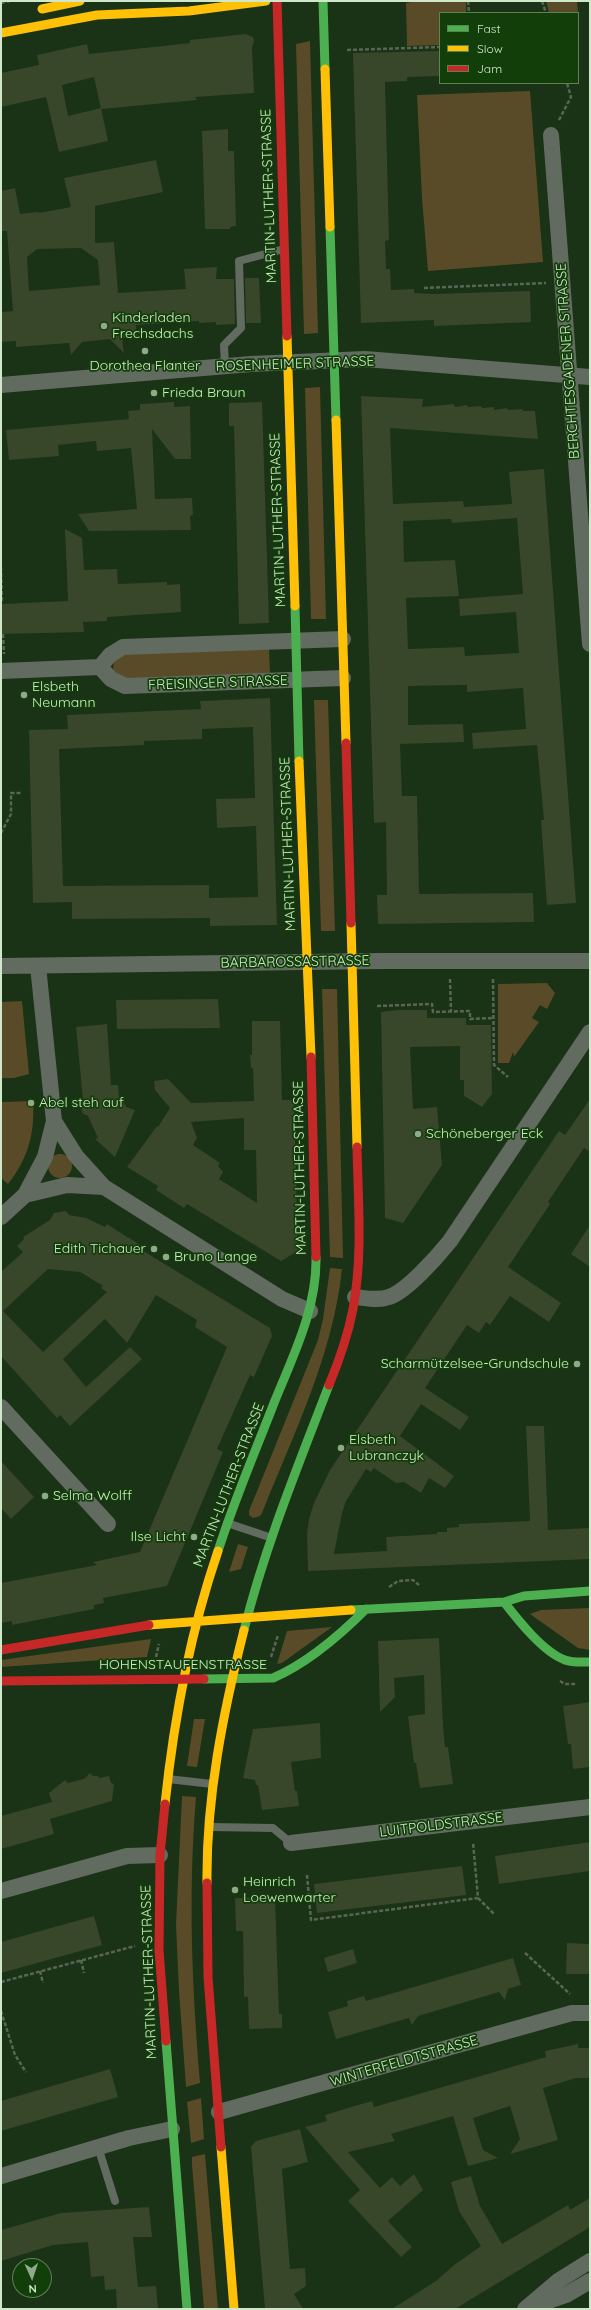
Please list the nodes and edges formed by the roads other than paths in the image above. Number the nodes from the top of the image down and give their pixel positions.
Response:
1 (80, 1) edge
2 (176, 1) edge
3 (266, 1) edge
4 (277, 1) edge
5 (323, 1) edge
6 (32, 12) dead end
7 (178, 12) junction
8 (1, 33) edge
9 (551, 135) road end
10 (284, 249) junction
11 (335, 360) junction
12 (288, 362) junction
13 (225, 366) junction
14 (570, 375) junction
15 (590, 377) edge
16 (1, 385) edge
17 (343, 639) junction
18 (296, 641) junction
19 (590, 644) edge
20 (2, 663) edge
21 (100, 667) junction
22 (344, 678) junction
23 (297, 680) junction
24 (590, 961) edge
25 (307, 962) junction
26 (352, 962) junction
27 (1, 966) edge
28 (38, 966) junction
29 (590, 1032) edge
30 (54, 1121) junction
31 (104, 1187) junction
32 (25, 1195) junction
33 (1, 1217) edge
34 (355, 1297) junction
35 (310, 1311) junction
36 (1, 1407) edge
37 (227, 1522) junction
38 (108, 1524) dead end
39 (270, 1538) junction
40 (590, 1591) edge
41 (504, 1602) junction
42 (366, 1609) junction
43 (246, 1618) junction
44 (197, 1621) junction
45 (1, 1650) edge
46 (590, 1662) edge
47 (184, 1679) junction
48 (231, 1680) junction
49 (1, 1681) edge
50 (167, 1779) junction
51 (213, 1784) junction
52 (590, 1807) edge
53 (209, 1827) junction
54 (291, 1843) joint
55 (160, 1855) junction
56 (1, 1891) edge
57 (590, 2013) edge
58 (219, 2112) junction
59 (172, 2129) junction
60 (98, 2147) junction
61 (1, 2176) edge
62 (115, 2201) dead end
63 (590, 2261) edge
64 (590, 2281) edge
65 (527, 2308) edge
66 (187, 2309) edge
67 (234, 2309) edge

1 - 6 main road
2 - 7 lane
3 - 7 main road
4 - 10 main road, MARTIN-LUTHER-STRASSE
5 - 11 main road
7 - 8 main road
9 - 14 street, BERCHTESGADENER STRASSE
10 - 12 main road, MARTIN-LUTHER-STRASSE
10 - 13 lane
11 - 12 street, ROSENHEIMER STRASSE
11 - 14 street, ROSENHEIMER STRASSE
11 - 17 main road
12 - 13 street, ROSENHEIMER STRASSE
12 - 18 main road, MARTIN-LUTHER-STRASSE
13 - 16 street, ROSENHEIMER STRASSE
14 - 15 street, ROSENHEIMER STRASSE
14 - 19 street, BERCHTESGADENER STRASSE
17 - 18 street
17 - 22 main road
18 - 21 street
18 - 23 main road, MARTIN-LUTHER-STRASSE
20 - 21 street
21 - 23 street, FREISINGER STRASSE
22 - 23 street, FREISINGER STRASSE
22 - 26 main road
23 - 25 main road, MARTIN-LUTHER-STRASSE
24 - 26 street, BARBAROSSASTRASSE
25 - 26 street, BARBAROSSASTRASSE
25 - 28 street, BARBAROSSASTRASSE
25 - 35 main road, MARTIN-LUTHER-STRASSE
26 - 34 main road
27 - 28 street, BARBAROSSASTRASSE
28 - 30 street
29 - 34 street
30 - 31 street
30 - 32 street
31 - 32 street
31 - 35 street
32 - 33 street
34 - 39 main road
35 - 37 main road, MARTIN-LUTHER-STRASSE
36 - 38 street
37 - 39 lane
37 - 44 main road, MARTIN-LUTHER-STRASSE
39 - 43 main road
40 - 41 main road
41 - 42 main road
41 - 46 main road
42 - 43 main road
42 - 48 main road, HOHENSTAUFENSTRASSE
43 - 44 main road
43 - 48 main road
44 - 45 main road
44 - 47 main road, MARTIN-LUTHER-STRASSE
47 - 48 main road, HOHENSTAUFENSTRASSE
47 - 49 main road, HOHENSTAUFENSTRASSE
47 - 50 main road, MARTIN-LUTHER-STRASSE
48 - 51 main road
50 - 51 lane
50 - 55 main road, MARTIN-LUTHER-STRASSE
51 - 53 main road
52 - 54 street, LUITPOLDSTRASSE
53 - 54 lane
53 - 58 main road
55 - 56 street
55 - 59 main road, MARTIN-LUTHER-STRASSE
57 - 58 street, WINTERFELDTSTRASSE
58 - 67 main road
59 - 60 street
59 - 66 main road, MARTIN-LUTHER-STRASSE
60 - 61 street
60 - 62 lane
63 - 65 street
64 - 65 street

